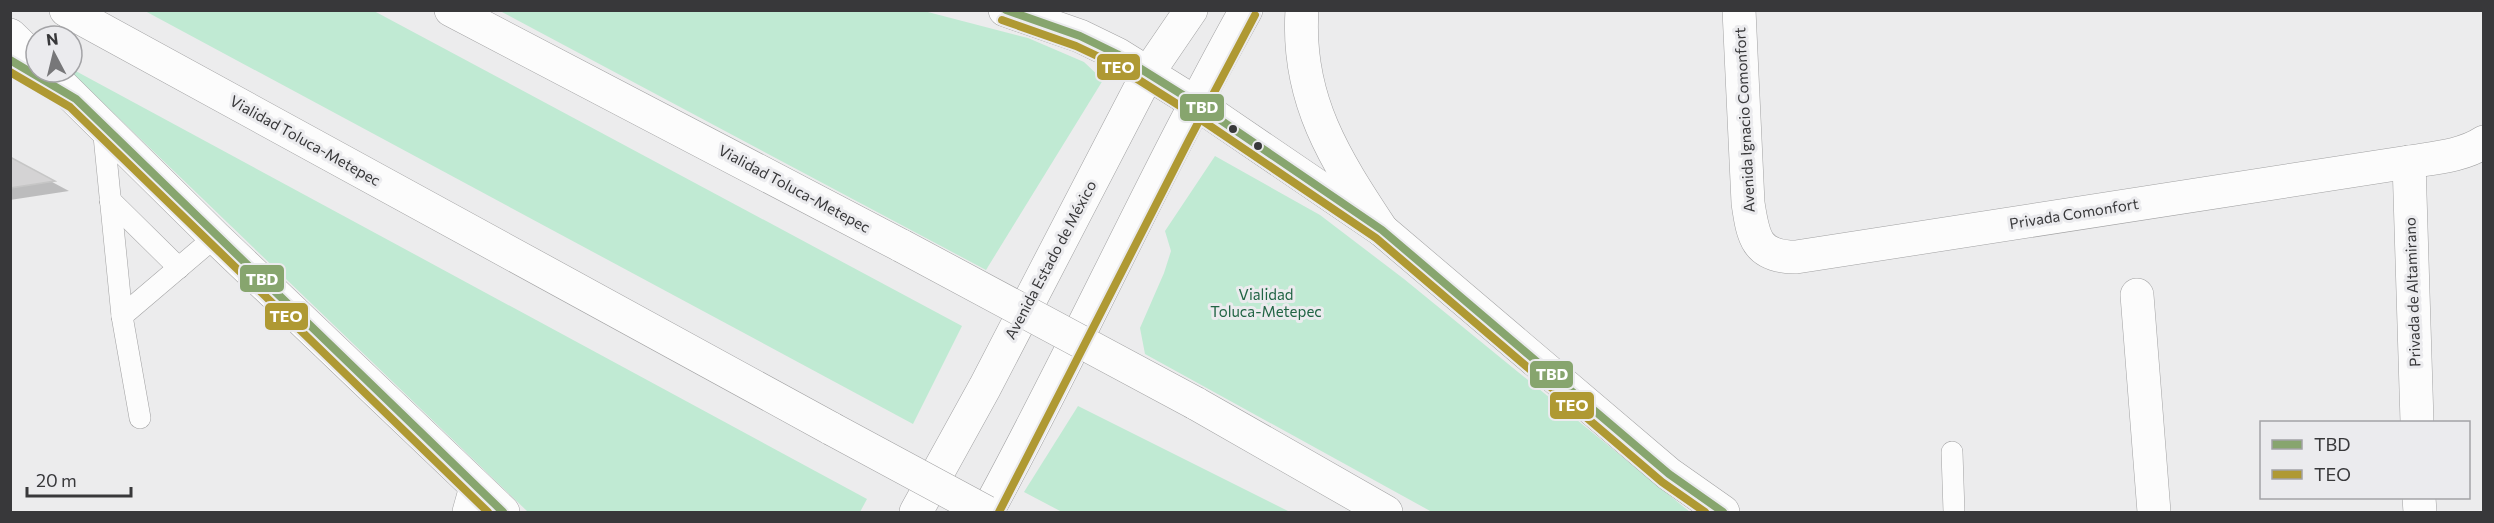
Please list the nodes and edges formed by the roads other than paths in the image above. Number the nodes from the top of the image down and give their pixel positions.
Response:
1 (66, 10) edge
2 (451, 10) edge
3 (1005, 10) edge
4 (1191, 10) edge
5 (1246, 10) edge
6 (1302, 10) edge
7 (1739, 10) edge
8 (10, 35) edge
9 (24, 48) edge
10 (10, 60) edge
11 (1148, 73) junction
12 (60, 84) edge
13 (76, 99) junction
14 (1194, 102) junction
15 (103, 126) junction
16 (2484, 142) edge
17 (2409, 162) junction
18 (110, 200) junction
19 (1751, 229) joint
20 (1382, 230) junction
21 (215, 237) junction
22 (179, 268) junction
23 (2138, 295) dead end
24 (122, 316) junction
25 (140, 418) dead end
26 (2417, 421) edge
27 (1952, 452) dead end
28 (472, 500) edge
29 (503, 513) edge
30 (916, 513) edge
31 (987, 513) edge
32 (1386, 513) edge
33 (1723, 513) edge
34 (1954, 513) edge
35 (2154, 513) edge

1 - 31 main road, Vialidad Toluca-Metepec, bridge
2 - 32 main road, Vialidad Toluca-Metepec, bridge
3 - 11 main road
4 - 11 main road, Avenida Estado de México
5 - 14 main road
6 - 20 main road
7 - 19 main road, Avenida Ignacio Comonfort
8 - 9 main road
10 - 13 main road
11 - 14 main road
11 - 30 main road, Avenida Estado de México
12 - 13 main road
13 - 15 main road
14 - 20 main road
14 - 31 main road
15 - 18 lane
15 - 21 main road
16 - 17 main road, Privada Comonfort
17 - 19 main road, Privada Comonfort
17 - 26 main road, Privada de Altamirano
18 - 22 lane
18 - 24 lane
20 - 33 main road
21 - 22 lane
21 - 28 main road
22 - 24 lane
23 - 35 main road
24 - 25 lane
27 - 34 lane
28 - 29 main road

